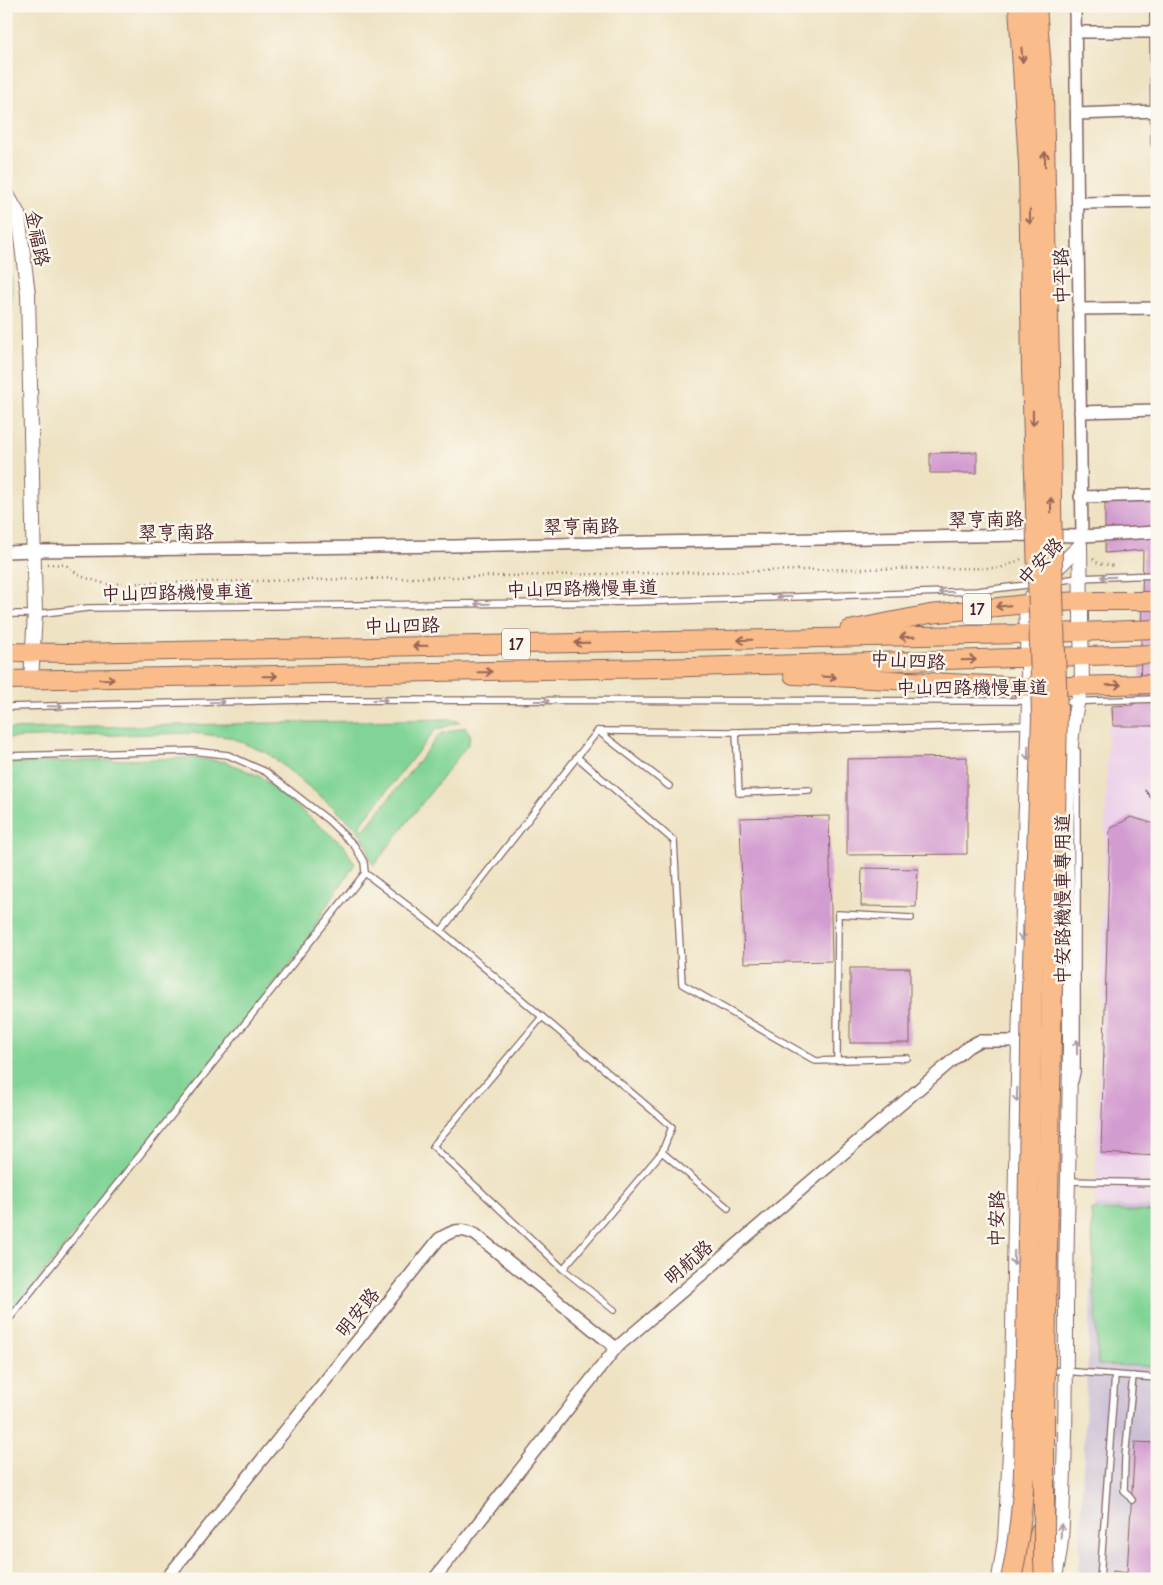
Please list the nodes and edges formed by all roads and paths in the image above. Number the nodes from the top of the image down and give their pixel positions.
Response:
1 (1019, 6) edge
2 (1036, 6) edge
3 (1075, 6) edge
4 (1156, 6) edge
5 (1076, 32) junction
6 (1156, 32) edge
7 (1156, 111) edge
8 (1076, 114) junction
9 (1157, 143) edge
10 (6, 193) edge
11 (1157, 202) edge
12 (1078, 203) junction
13 (1157, 308) edge
14 (1078, 309) junction
15 (1040, 367) junction
16 (1157, 410) edge
17 (1080, 412) junction
18 (1157, 495) edge
19 (1080, 498) junction
20 (1157, 532) edge
21 (1080, 545) junction
22 (34, 551) junction
23 (6, 552) edge
24 (1022, 559) dead end
25 (66, 565) dead end
26 (1118, 566) dead end
27 (1157, 576) edge
28 (1080, 578) junction
29 (1042, 583) junction
30 (1081, 601) junction
31 (1157, 601) edge
32 (1026, 604) junction
33 (6, 614) edge
34 (35, 614) junction
35 (1157, 629) edge
36 (1081, 631) junction
37 (1026, 634) junction
38 (799, 639) junction
39 (6, 652) edge
40 (32, 652) junction
41 (1157, 654) edge
42 (1082, 656) junction
43 (1027, 658) junction
44 (658, 668) junction
45 (6, 680) edge
46 (31, 680) junction
47 (1157, 684) edge
48 (1082, 686) junction
49 (1029, 694) junction
50 (1157, 699) edge
51 (1077, 703) junction
52 (6, 707) edge
53 (1028, 725) junction
54 (598, 732) junction
55 (736, 732) junction
56 (6, 756) edge
57 (577, 757) junction
58 (669, 786) dead end
59 (809, 790) dead end
60 (1047, 799) junction
61 (1024, 860) junction
62 (1066, 864) junction
63 (365, 873) junction
64 (911, 918) dead end
65 (441, 931) junction
66 (542, 1017) junction
67 (1019, 1041) junction
68 (907, 1058) dead end
69 (837, 1059) junction
70 (1070, 1095) junction
71 (662, 1152) junction
72 (1067, 1181) junction
73 (1157, 1183) edge
74 (728, 1208) dead end
75 (563, 1269) junction
76 (614, 1310) dead end
77 (6, 1323) edge
78 (616, 1348) junction
79 (1013, 1368) junction
80 (1039, 1370) junction
81 (1066, 1372) junction
82 (1115, 1375) junction
83 (1133, 1376) junction
84 (1157, 1378) edge
85 (1132, 1500) dead end
86 (166, 1579) edge
87 (434, 1579) edge
88 (999, 1579) edge
89 (1012, 1579) edge
90 (1026, 1579) edge
91 (1035, 1579) edge
92 (1045, 1579) edge
93 (1054, 1579) edge
94 (1100, 1579) edge

1 -> 15 highway
15 -> 2 highway
3 - 5 street, 中平路
4 - 6 street
5 - 6 street
5 - 8 street, 中平路
6 - 7 street
7 - 8 street
7 - 9 street
8 - 12 street, 中平路
10 - 22 street, 金福路
11 - 12 street
12 - 14 street, 中平路
13 - 14 street
14 - 17 street, 中平路
15 - 60 highway, bridge
16 - 17 street
17 - 19 street, 中平路
18 - 19 street
19 - 21 street, 中平路
20 - 21 street, 翠亨南路
21 - 22 street, 翠亨南路
21 - 26 path
21 - 28 street, 中安路
21 - 29 street, 中安路
22 - 23 street, 翠亨南路
22 - 34 street, 金福路
24 - 25 path
27 -> 28 lane, 中山四路機慢車道
28 - 29 lane, 中山四路機慢車道
28 - 30 street, 中安路
29 - 32 street, 中安路
29 -> 34 lane, 中山四路機慢車道
30 - 31 main road, 中山四路 / 17
30 - 32 main road, 中山四路 / 17
30 - 36 street, 中安路
32 - 37 street, 中安路
32 -> 38 main road, 中山四路 / 17
33 - 34 lane, 中山四路機慢車道
34 - 40 street, 金福路
35 - 36 main road, 中山四路 / 17
36 - 37 main road, 中山四路 / 17
36 - 42 street, 中安路
37 -> 38 main road, 中山四路 / 17
37 - 43 street, 中安路
38 -> 40 main road, 中山四路 / 17
39 - 40 main road, 中山四路 / 17
40 - 46 street, 金福路
41 - 42 main road, 中山四路 / 17
42 - 43 main road, 中山四路 / 17
42 - 48 street, 中安路
44 -> 43 main road, 中山四路 / 17
43 - 49 street, 中安路
46 -> 44 main road, 中山四路 / 17
44 -> 49 main road, 中山四路 / 17
45 - 46 main road, 中山四路 / 17
48 -> 47 main road, 中山四路 / 17
48 - 49 main road, 中山四路 / 17
48 - 51 street, 中安路
49 - 51 lane, 中山四路機慢車道
52 -> 49 lane, 中山四路機慢車道
49 - 53 street, 中安路
50 - 51 lane, 中山四路機慢車道
51 - 62 street, 中安路
70 -> 51 lane, 中安路機慢車專用道
53 - 55 lane
53 -> 61 street, 中安路
54 - 55 lane
54 - 57 lane
54 - 58 lane
55 - 59 lane
56 - 63 lane
57 - 65 lane
57 - 69 lane
60 - 89 highway, bridge
60 - 90 highway, bridge
60 - 91 highway, bridge
60 - 92 highway, bridge
61 -> 67 street, 中安路
61 - 80 street, 中安路
62 - 70 street, 中安路
62 - 80 street, 中安路
63 - 65 lane
63 - 77 lane
64 - 69 lane
65 - 66 lane
66 - 71 lane
66 - 75 lane
67 - 78 street, 明航路
67 -> 79 street, 中安路
68 - 69 lane
70 - 72 street, 中安路
71 - 74 lane
71 - 75 lane
72 - 73 lane
72 - 81 street, 中安路
75 - 76 lane
78 - 86 street, 明安路
78 - 87 street, 明航路
79 - 80 lane
79 - 88 street, 中安路
80 - 81 lane
81 - 82 lane
93 -> 81 street, 中安路
82 - 83 lane
82 - 94 lane
83 - 84 lane
83 - 85 lane

